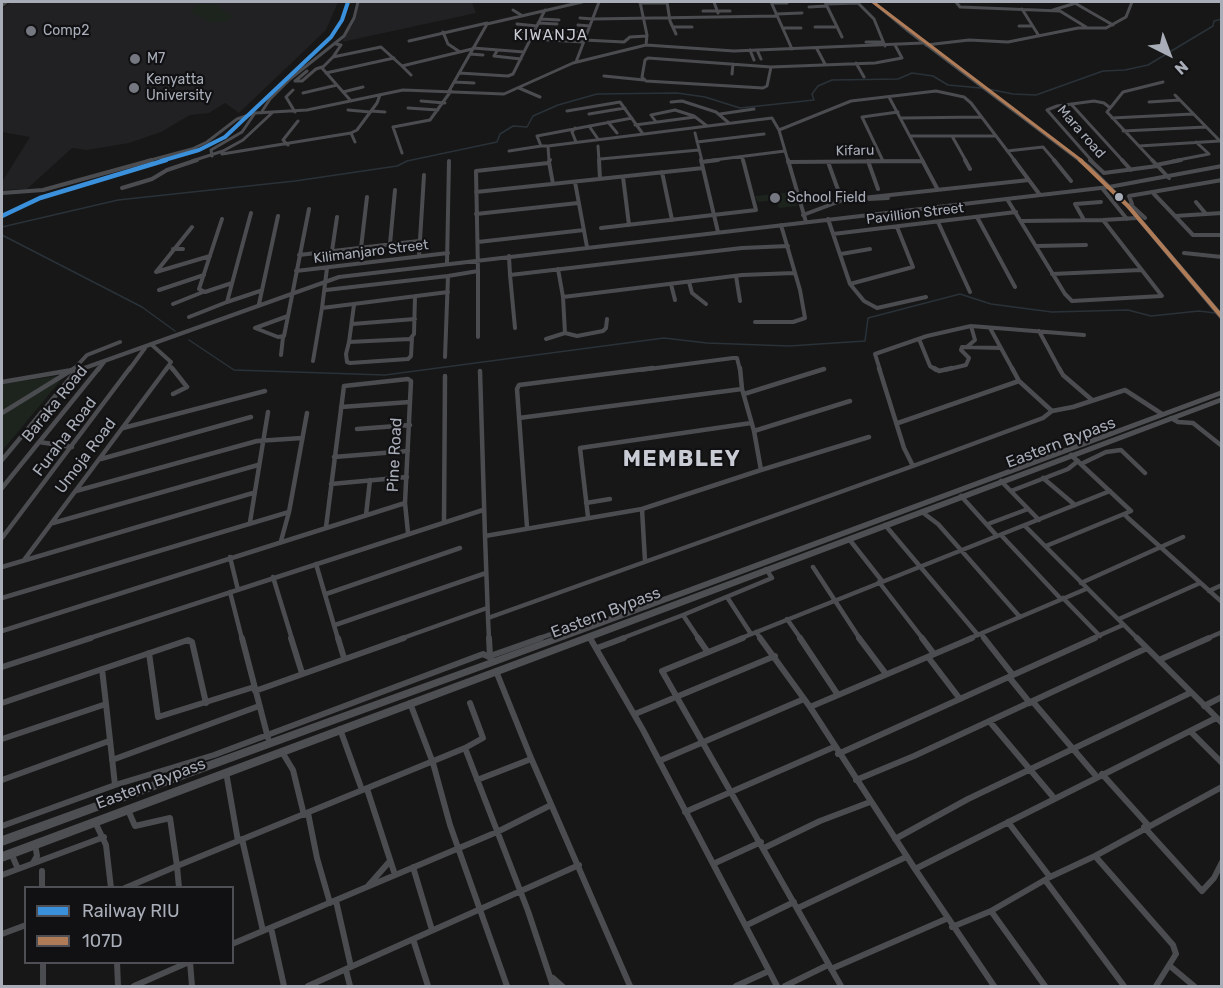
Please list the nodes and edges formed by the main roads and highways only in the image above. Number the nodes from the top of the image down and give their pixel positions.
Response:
1 (6, 2) edge
2 (873, 2) edge
3 (2, 5) edge
4 (1218, 314) edge
5 (1221, 392) edge
6 (1221, 399) edge
7 (1166, 416) junction
8 (587, 632) junction
9 (526, 654) junction
10 (2, 842) edge
11 (2, 857) edge

1 - 3 main road
2 - 4 main road
5 - 7 main road, Eastern Bypass
6 - 7 main road, Eastern Bypass
7 - 8 main road, Eastern Bypass
7 - 8 main road, Eastern Bypass
8 - 9 main road, Eastern Bypass
9 - 10 main road, Eastern Bypass
9 - 11 main road, Eastern Bypass

